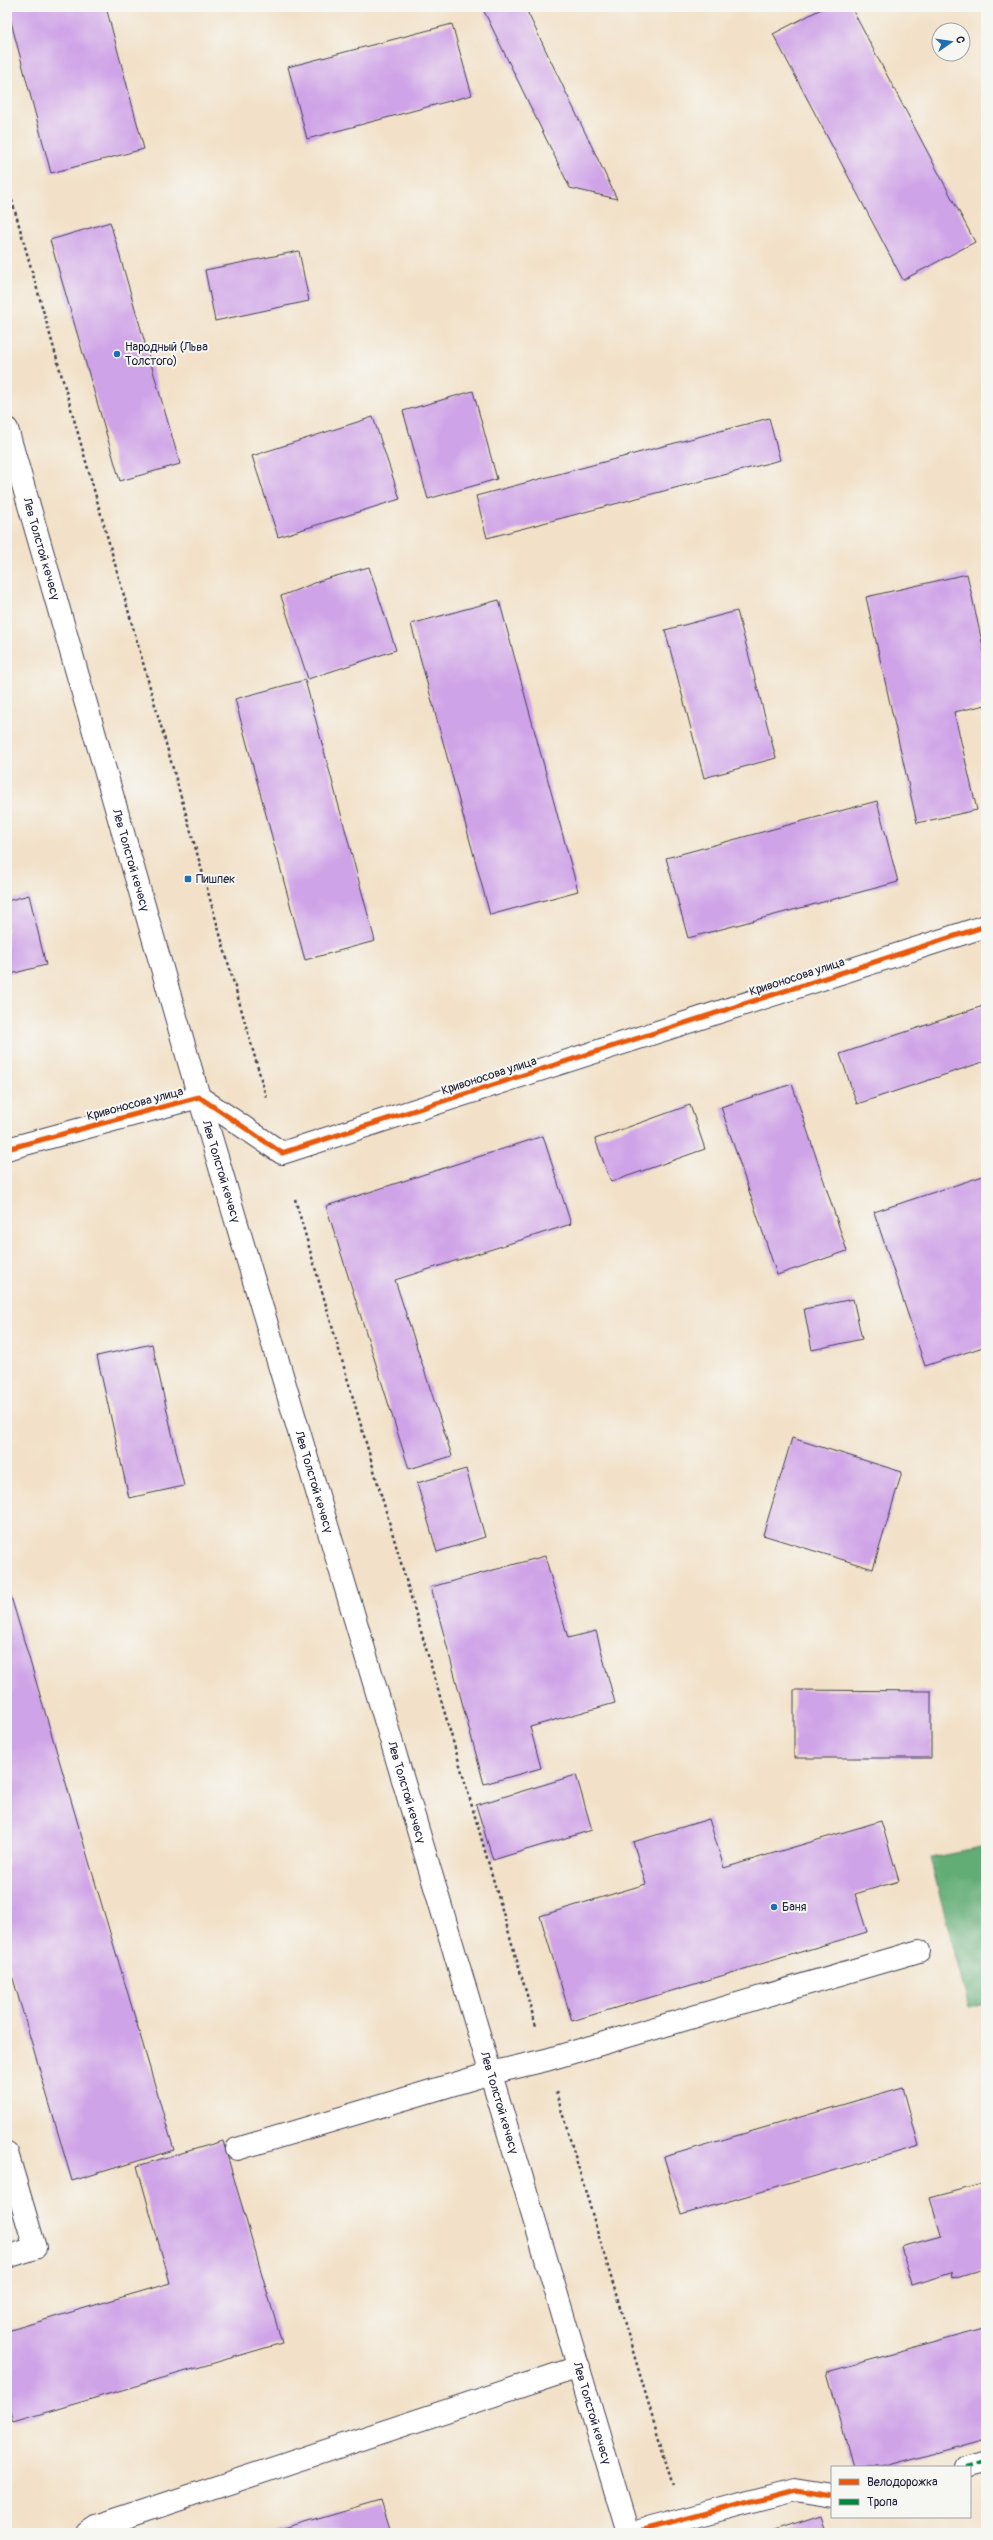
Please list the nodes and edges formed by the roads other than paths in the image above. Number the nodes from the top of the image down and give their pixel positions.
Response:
1 (7, 429) edge
2 (986, 926) edge
3 (199, 1097) junction
4 (7, 1149) edge
5 (918, 1951) dead end
6 (491, 2073) junction
7 (237, 2149) dead end
8 (7, 2153) edge
9 (7, 2258) edge
10 (579, 2367) junction
11 (986, 2462) edge
12 (970, 2466) edge
13 (831, 2496) edge
14 (87, 2533) edge
15 (628, 2533) edge
16 (632, 2533) edge

1 - 3 main road, Лев Толстой көчөсү
2 - 3 main road, Кривоносова улица
3 - 4 main road, Кривоносова улица
3 - 6 main road, Лев Толстой көчөсү
5 - 6 main road
6 - 7 main road
6 - 10 main road, Лев Толстой көчөсү
8 - 9 main road
10 - 14 main road
10 - 15 main road, Лев Толстой көчөсү
11 - 12 main road
13 - 16 main road

